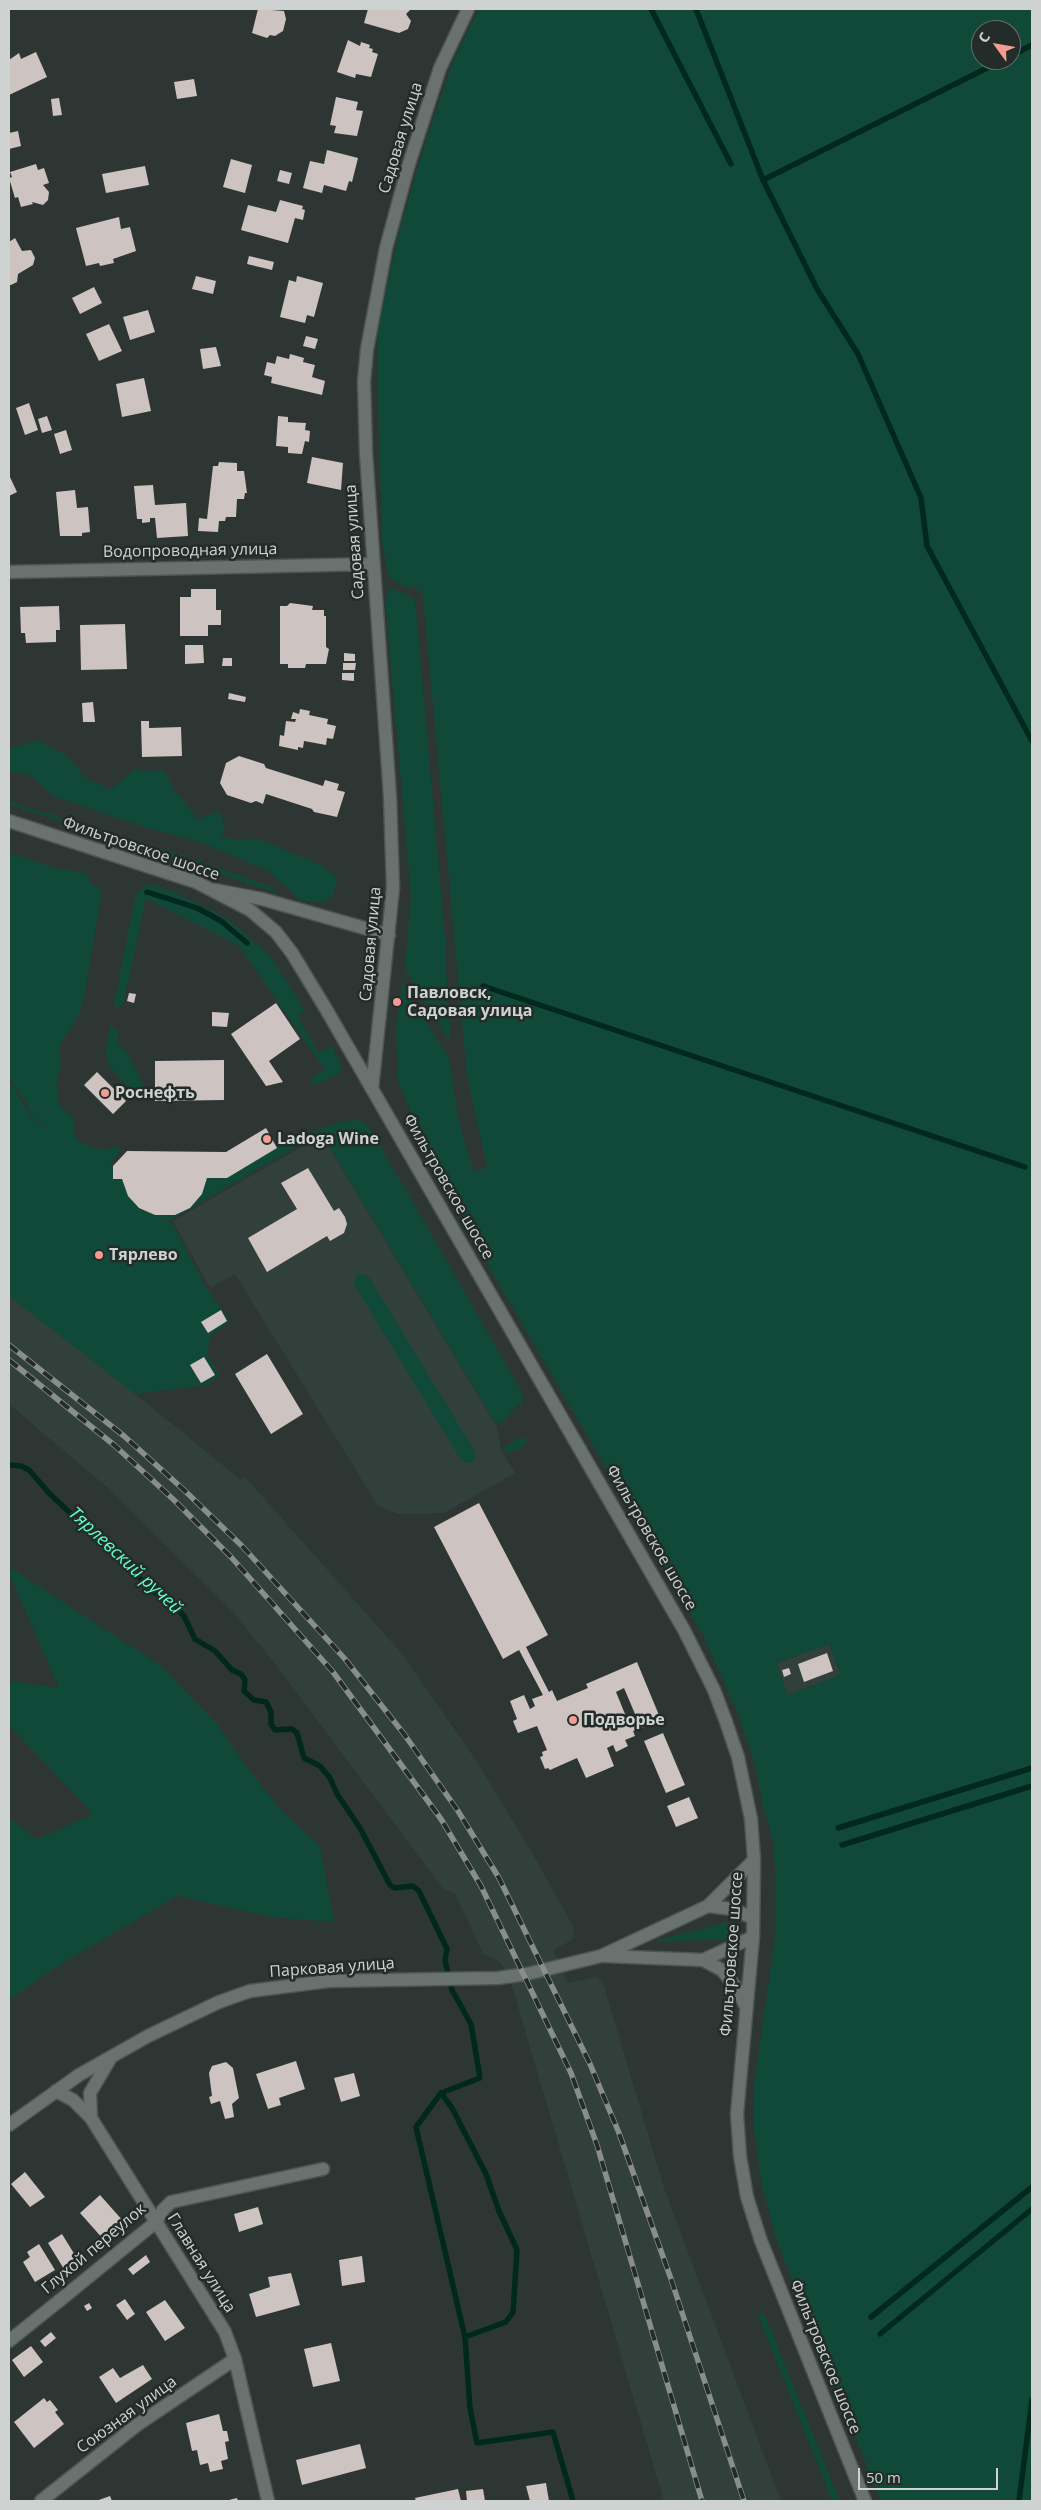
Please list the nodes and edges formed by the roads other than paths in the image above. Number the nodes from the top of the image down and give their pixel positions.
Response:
1 (468, 9) edge
2 (372, 564) junction
3 (9, 572) edge
4 (9, 821) edge
5 (215, 890) junction
6 (389, 935) junction
7 (372, 1089) junction
8 (754, 1860) junction
9 (708, 1906) junction
10 (753, 1918) junction
11 (753, 1937) junction
12 (602, 1956) junction
13 (703, 1960) junction
14 (746, 2007) junction
15 (110, 2059) junction
16 (56, 2091) junction
17 (91, 2118) junction
18 (9, 2125) edge
19 (323, 2169) dead end
20 (156, 2222) junction
21 (9, 2341) edge
22 (235, 2359) junction
23 (42, 2501) edge
24 (268, 2501) edge
25 (865, 2501) edge

1 - 2 main road, Садовая улица
2 - 3 main road, Водопроводная улица
2 - 6 main road, Садовая улица
4 - 5 main road, Фильтровское шоссе
5 - 6 main road
5 - 7 main road, Фильтровское шоссе
6 - 7 main road, Садовая улица
7 - 8 main road, Фильтровское шоссе
8 - 9 main road
8 - 10 main road, Фильтровское шоссе
9 - 10 main road
9 - 12 main road, Парковая улица
10 - 11 main road, Фильтровское шоссе
11 - 13 main road
11 - 14 main road, Фильтровское шоссе
12 - 13 main road, Парковая улица
12 - 15 main road, Парковая улица
13 - 14 main road, Парковая улица
14 - 25 main road, Фильтровское шоссе
15 - 16 main road, Парковая улица
15 - 17 main road, Главная улица
16 - 17 main road
16 - 18 main road, Парковая улица
17 - 20 main road, Главная улица
19 - 20 main road, Глухой переулок
20 - 21 main road, Глухой переулок
20 - 22 main road, Главная улица
22 - 23 main road, Союзная улица
22 - 24 main road, Главная улица

